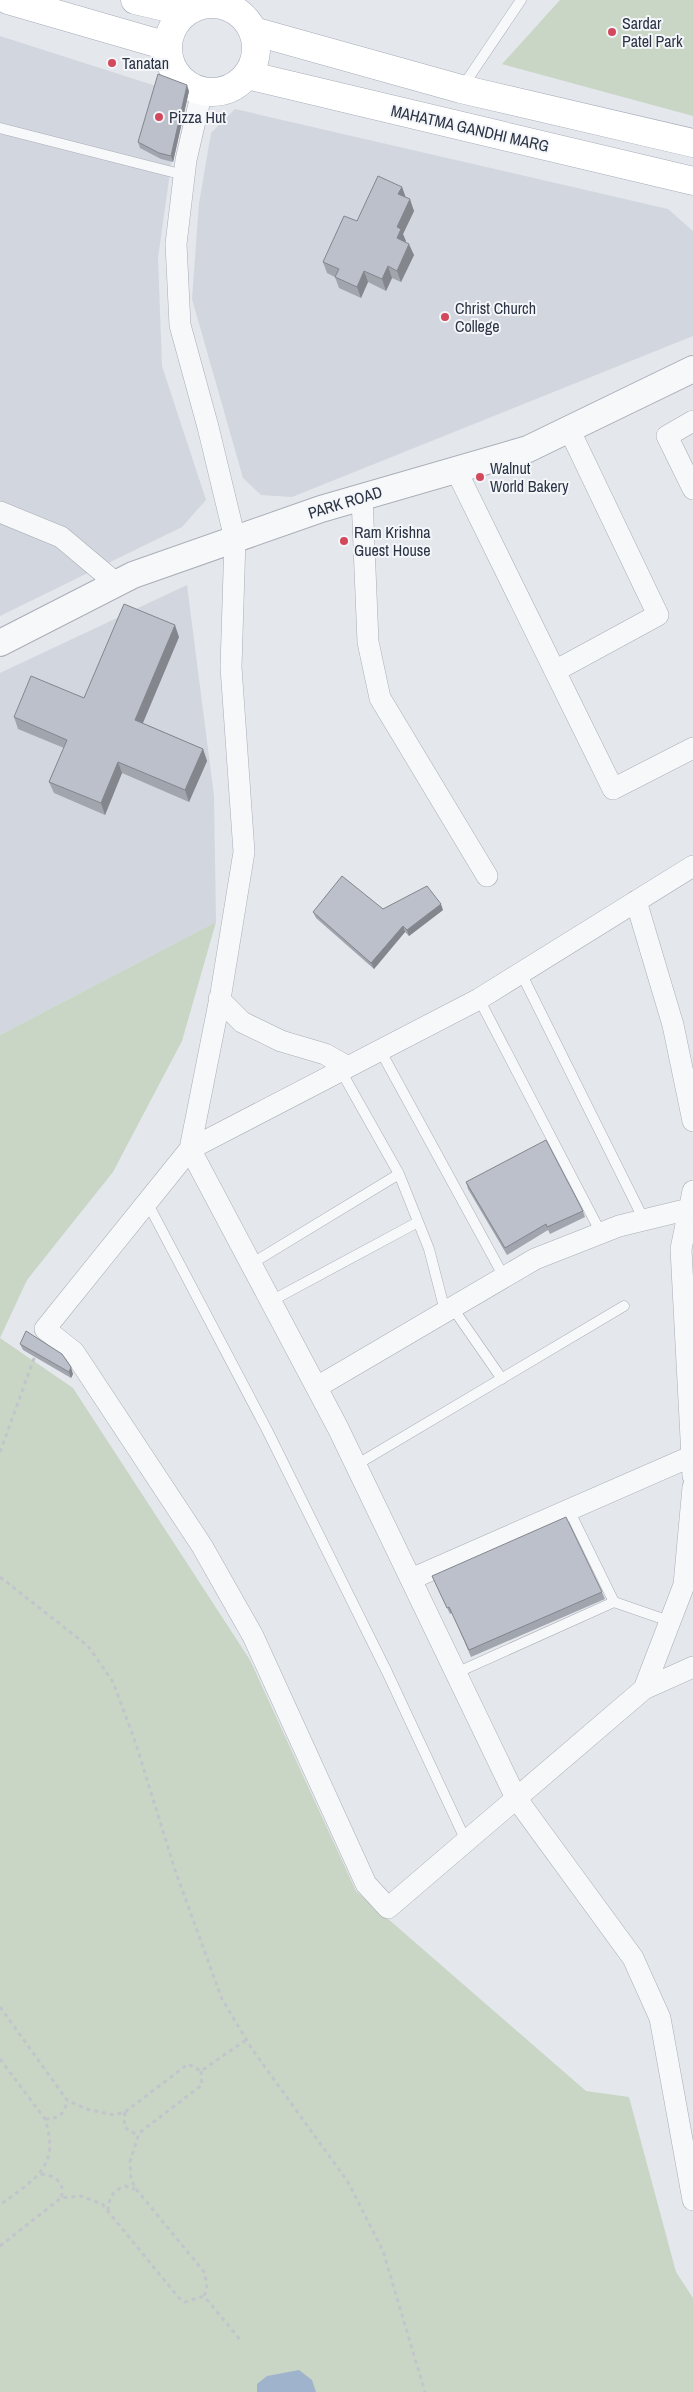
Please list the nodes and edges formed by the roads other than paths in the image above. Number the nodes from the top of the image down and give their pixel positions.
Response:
1 (8, 0) edge
2 (135, 0) edge
3 (521, 0) edge
4 (229, 3) edge
5 (186, 12) junction
6 (253, 31) junction
7 (167, 46) junction
8 (247, 75) junction
9 (461, 89) junction
10 (202, 91) junction
11 (0, 128) edge
12 (693, 143) edge
13 (184, 175) junction
14 (693, 181) edge
15 (693, 369) edge
16 (693, 421) edge
17 (569, 429) junction
18 (456, 470) junction
19 (693, 489) edge
20 (362, 497) junction
21 (0, 512) edge
22 (235, 539) junction
23 (117, 584) junction
24 (0, 643) edge
25 (555, 671) junction
26 (693, 748) edge
27 (693, 866) edge
28 (487, 876) dead end
29 (636, 901) junction
30 (522, 973) junction
31 (219, 999) junction
32 (478, 999) junction
33 (380, 1050) junction
34 (345, 1069) junction
35 (693, 1121) edge
36 (190, 1149) junction
37 (399, 1174) junction
38 (147, 1201) junction
39 (692, 1202) edge
40 (644, 1220) junction
41 (418, 1222) junction
42 (601, 1233) junction
43 (251, 1264) junction
44 (504, 1277) junction
45 (271, 1301) junction
46 (624, 1306) dead end
47 (449, 1309) junction
48 (502, 1379) junction
49 (317, 1387) junction
50 (693, 1462) edge
51 (356, 1465) junction
52 (693, 1487) edge
53 (569, 1510) junction
54 (691, 1530) edge
55 (411, 1579) junction
56 (688, 1582) edge
57 (614, 1602) junction
58 (669, 1621) junction
59 (693, 1667) edge
60 (456, 1674) junction
61 (644, 1689) junction
62 (516, 1798) junction
63 (466, 1841) junction
64 (693, 2200) edge

1 - 7 main road
2 - 5 main road
3 - 9 lane
4 - 5 main road
4 - 6 main road
5 - 7 main road
6 - 8 main road
6 - 9 main road
7 - 10 main road
8 - 10 main road
8 - 14 main road, MAHATMA GANDHI MARG
9 - 12 main road
10 - 13 street
11 - 13 lane
13 - 22 street
15 - 17 street, PARK ROAD
16 - 19 street
17 - 18 street, PARK ROAD
17 - 25 street
18 - 20 street, PARK ROAD
18 - 25 street
20 - 22 street, PARK ROAD
20 - 28 street
21 - 23 street
22 - 23 street, PARK ROAD
22 - 31 street
23 - 24 street, PARK ROAD
25 - 26 street
27 - 29 street
29 - 30 street
29 - 35 street
30 - 32 street
30 - 40 lane
31 - 34 street
31 - 36 street
32 - 33 street
32 - 42 lane
33 - 34 street
33 - 44 lane
34 - 36 street
34 - 37 lane
36 - 38 street
36 - 43 street
37 - 41 lane
37 - 43 lane
38 - 63 lane
38 - 63 street
39 - 40 street
39 - 50 street
40 - 42 street
41 - 45 lane
41 - 47 lane
42 - 44 street
43 - 45 street
44 - 47 street
45 - 49 street
46 - 48 lane
47 - 48 lane
47 - 49 street
48 - 51 lane
49 - 51 street
50 - 53 street
51 - 55 street
52 - 54 street
53 - 55 street
53 - 57 lane
54 - 56 street
55 - 60 street
56 - 58 street
57 - 58 lane
57 - 60 lane
58 - 61 street
59 - 61 street
60 - 62 street
61 - 62 street
62 - 63 street
62 - 64 street

